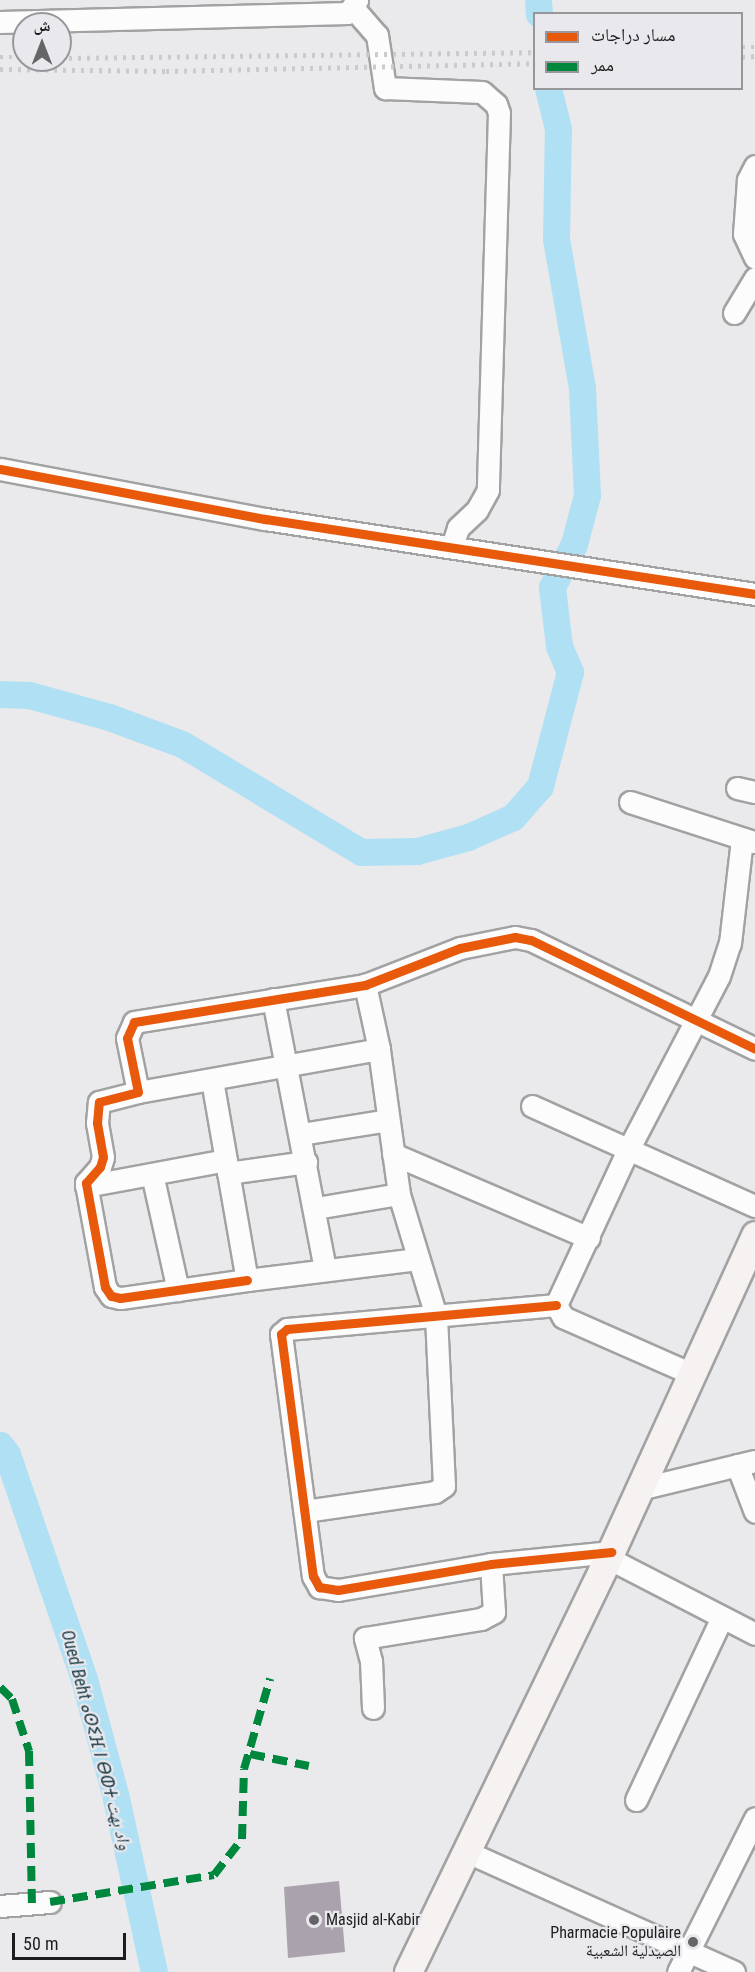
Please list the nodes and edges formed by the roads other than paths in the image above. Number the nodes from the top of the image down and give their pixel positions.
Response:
1 (356, 5) edge
2 (0, 22) edge
3 (755, 166) edge
4 (755, 258) edge
5 (755, 279) edge
6 (734, 313) dead end
7 (0, 469) edge
8 (452, 547) junction
9 (755, 594) edge
10 (630, 802) dead end
11 (749, 841) edge
12 (365, 985) junction
13 (273, 999) junction
14 (695, 1022) junction
15 (379, 1049) junction
16 (755, 1049) edge
17 (287, 1063) junction
18 (212, 1080) junction
19 (138, 1092) junction
20 (532, 1106) dead end
21 (388, 1120) junction
22 (301, 1134) junction
23 (628, 1150) junction
24 (393, 1154) junction
25 (306, 1162) junction
26 (227, 1166) junction
27 (152, 1173) junction
28 (86, 1186) junction
29 (399, 1194) junction
30 (755, 1206) edge
31 (316, 1208) junction
32 (755, 1235) edge
33 (589, 1238) junction
34 (418, 1259) junction
35 (325, 1270) junction
36 (247, 1280) junction
37 (178, 1290) junction
38 (556, 1305) junction
39 (436, 1316) junction
40 (692, 1374) junction
41 (746, 1463) edge
42 (639, 1489) junction
43 (305, 1511) junction
44 (755, 1512) edge
45 (609, 1555) junction
46 (491, 1563) junction
47 (722, 1617) junction
48 (755, 1635) edge
49 (374, 1708) dead end
50 (636, 1800) dead end
51 (755, 1818) edge
52 (465, 1851) junction
53 (50, 1902) dead end
54 (0, 1906) edge
55 (689, 1950) junction
56 (408, 1972) edge
57 (678, 1972) edge
58 (734, 1972) edge

1 - 2 street
1 - 8 street
3 - 4 street
5 - 6 street
7 - 8 street
8 - 9 street
10 - 11 street
11 - 14 street
12 - 13 street
12 - 14 street
12 - 15 street
13 - 17 street
13 - 19 street
14 - 16 street
14 - 23 street
15 - 17 street
15 - 21 street
17 - 18 street
17 - 22 street
18 - 19 street
18 - 26 street
19 - 28 street
20 - 23 street
21 - 22 street
21 - 24 street
22 - 25 street
23 - 30 street
23 - 33 street
24 - 29 street
24 - 33 street
25 - 26 street
25 - 31 street
26 - 27 street
26 - 36 street
27 - 28 street
27 - 37 street
28 - 37 street
29 - 31 street
29 - 34 street
31 - 35 street
32 - 40 main road
33 - 38 street
34 - 35 street
34 - 39 street
35 - 36 street
36 - 37 street
38 - 39 street
38 - 40 street
39 - 43 street
39 - 43 street
40 - 42 main road
41 - 42 street
41 - 44 street
42 - 45 main road
43 - 46 street
45 - 46 street
45 - 47 street
45 - 52 main road
46 - 49 street
47 - 48 street
47 - 50 street
51 - 55 street
52 - 55 street
52 - 56 main road
53 - 54 street
55 - 57 street
55 - 58 street

